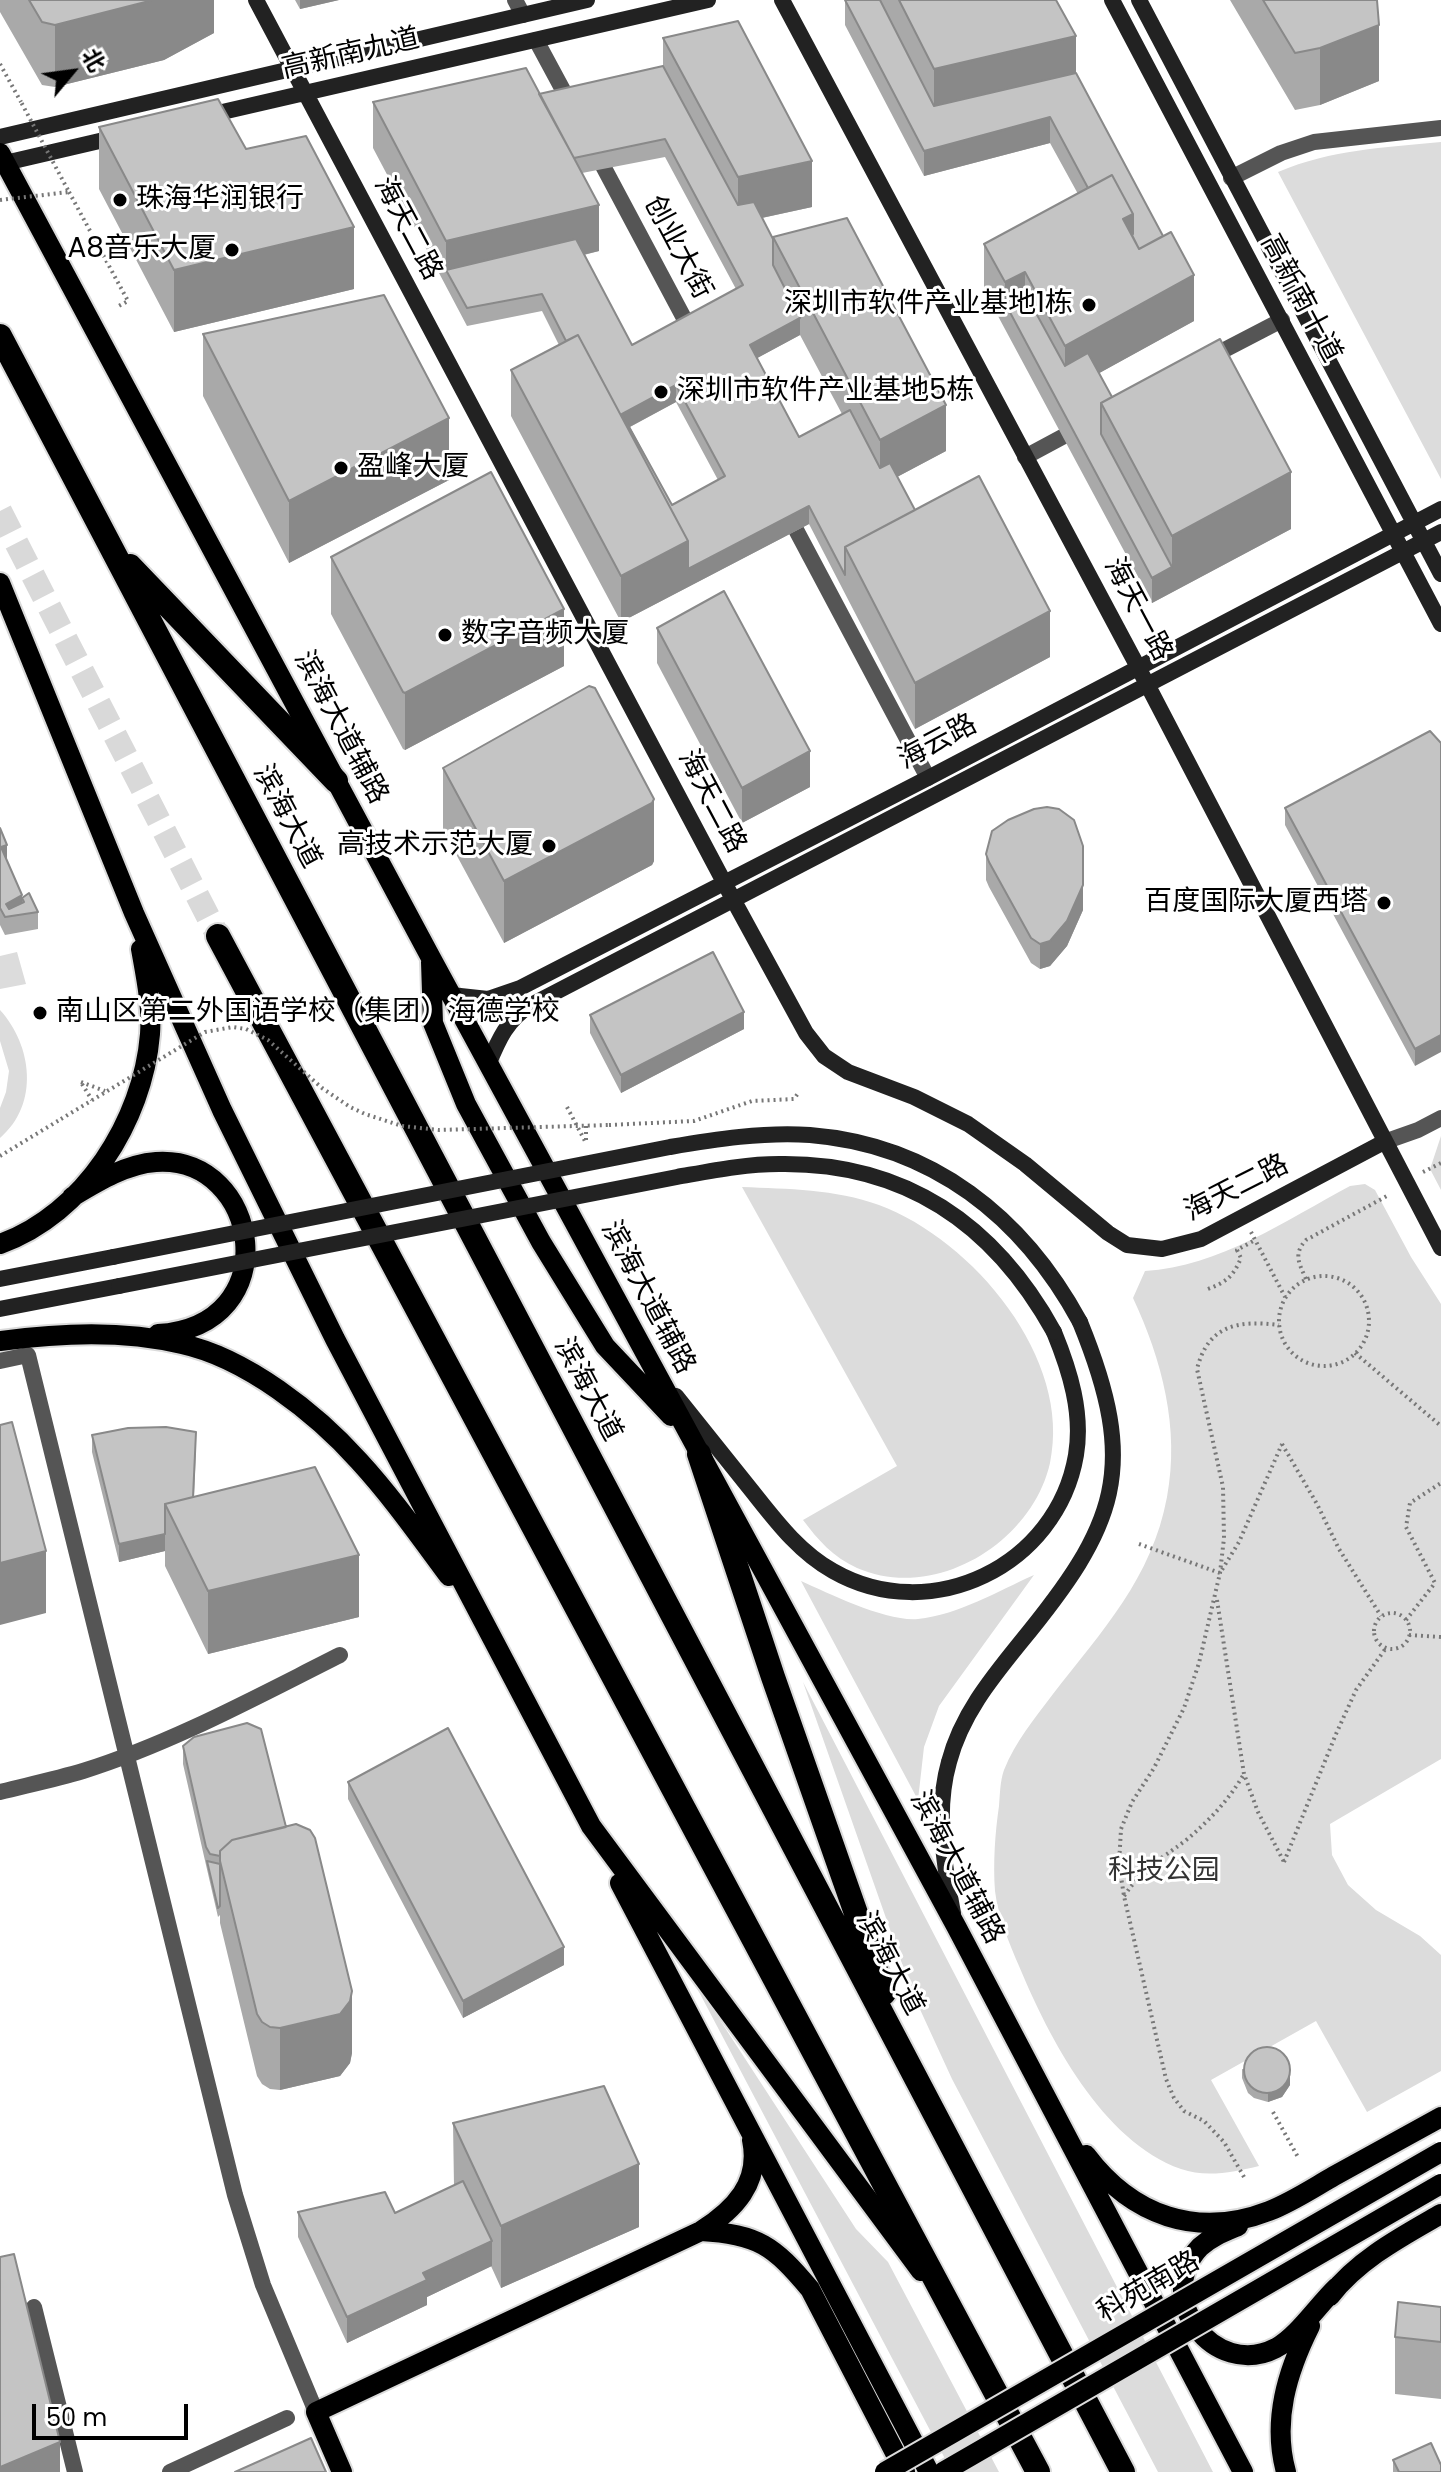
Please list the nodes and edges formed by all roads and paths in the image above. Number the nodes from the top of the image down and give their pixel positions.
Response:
1 (256, 0) edge
2 (587, 0) edge
3 (708, 0) edge
4 (782, 0) edge
5 (1112, 0) edge
6 (1139, 0) edge
7 (519, 7) edge
8 (536, 40) junction
9 (0, 64) edge
10 (292, 68) junction
11 (305, 92) junction
12 (188, 120) edge
13 (1441, 128) edge
14 (144, 131) edge
15 (0, 137) edge
16 (3, 158) edge
17 (1231, 178) junction
18 (69, 192) junction
19 (0, 200) edge
20 (117, 307) dead end
21 (1282, 320) junction
22 (0, 336) edge
23 (704, 355) edge
24 (1189, 369) edge
25 (1096, 419) edge
26 (1025, 457) junction
27 (778, 496) edge
28 (1441, 509) edge
29 (1414, 523) junction
30 (1441, 532) edge
31 (1393, 534) junction
32 (1424, 541) junction
33 (109, 544) junction
34 (1403, 552) junction
35 (1441, 574) edge
36 (0, 583) edge
37 (0, 619) edge
38 (1441, 624) edge
39 (1138, 667) junction
40 (35, 673) junction
41 (1147, 684) junction
42 (928, 778) junction
43 (336, 781) junction
44 (724, 883) junction
45 (734, 901) junction
46 (134, 913) junction
47 (218, 936) tunnel mouth
48 (431, 958) junction
49 (451, 995) junction
50 (488, 1065) junction
51 (105, 1091) dead end
52 (799, 1092) dead end
53 (92, 1100) junction
54 (567, 1107) dead end
55 (1441, 1118) edge
56 (586, 1126) junction
57 (1384, 1142) junction
58 (0, 1156) edge
59 (1441, 1163) edge
60 (1423, 1172) dead end
61 (1387, 1196) dead end
62 (72, 1197) junction
63 (1243, 1217) junction
64 (1255, 1240) junction
65 (0, 1244) edge
66 (1441, 1248) edge
67 (0, 1279) edge
68 (1306, 1279) junction
69 (1208, 1289) dead end
70 (1285, 1297) junction
71 (0, 1309) edge
72 (1279, 1325) junction
73 (134, 1336) junction
74 (0, 1341) edge
75 (1355, 1353) junction
76 (0, 1361) edge
77 (653, 1367) junction
78 (1441, 1426) edge
79 (694, 1445) junction
80 (1441, 1483) edge
81 (1139, 1544) dead end
82 (1220, 1573) junction
83 (1216, 1595) junction
84 (1381, 1616) junction
85 (1406, 1620) junction
86 (485, 1624) junction
87 (1409, 1635) junction
88 (1441, 1637) edge
89 (1386, 1648) junction
90 (340, 1655) dead end
91 (126, 1755) junction
92 (1244, 1774) junction
93 (0, 1792) edge
94 (591, 1826) junction
95 (1124, 1896) junction
96 (956, 1926) junction
97 (911, 2071) junction
98 (1273, 2112) dead end
99 (1055, 2115) junction
100 (1441, 2117) edge
101 (747, 2125) junction
102 (1441, 2152) edge
103 (1299, 2159) dead end
104 (1244, 2177) dead end
105 (1441, 2184) edge
106 (1270, 2210) junction
107 (1441, 2214) edge
108 (701, 2231) junction
109 (1337, 2287) junction
110 (34, 2307) dead end
111 (955, 2316) junction
112 (316, 2412) junction
113 (287, 2418) dead end
114 (75, 2472) edge
115 (170, 2472) edge
116 (342, 2472) edge
117 (885, 2472) edge
118 (905, 2472) edge
119 (929, 2472) edge
120 (943, 2472) edge
121 (1038, 2472) edge
122 (1123, 2472) edge
123 (1243, 2472) edge
124 (1286, 2472) edge

1 - 10 street, 海天二路
2 - 7 street, 高新南九道
3 - 8 street, 高新南九道
4 - 26 street, 海天一路
5 - 21 street, 高新南十道
6 - 17 street, 高新南十道
7 - 10 street, 高新南九道
8 - 11 street, 高新南九道
8 - 23 street, 创业大街
9 - 18 path, bridge
10 - 11 street, 海天二路
10 - 15 street, 高新南九道
11 - 12 street, 高新南九道
11 - 44 street, 海天二路
13 - 17 street
14 - 16 street
16 - 43 main road, 滨海大道辅路
17 - 29 street, 高新南十道
18 - 19 path, bridge
18 - 20 path
21 - 24 street
21 - 31 street, 高新南十道
22 - 33 highway, 滨海大道
25 - 26 street
26 - 39 street, 海天一路
27 - 42 street
28 - 29 street, 海云路
29 - 31 street, 海云路
29 - 32 street, 高新南十道
30 - 32 street, 海云路
31 - 34 street, 高新南十道
31 - 39 street, 海云路
32 - 34 street, 海云路
32 - 35 street, 高新南十道
33 - 43 highway
33 - 97 highway, 滨海大道
34 - 38 street, 高新南十道
34 - 41 street, 海云路
36 - 40 main road
37 - 40 main road
39 - 41 street, 海天一路
39 - 42 street, 海云路
40 - 46 main road
41 - 45 street, 海云路
41 - 57 street, 海天一路
42 - 44 street, 海云路
43 - 48 main road, 滨海大道辅路
44 - 45 street, 海天二路
44 - 49 street, 海云路
45 - 50 street, 海云路
45 - 63 street, 海天二路
46 - 62 main road
46 - 86 main road
47 - 111 highway
48 - 49 main road, 滨海大道辅路
48 - 79 main road
49 - 50 main road, 滨海大道辅路
50 - 77 main road, 滨海大道辅路
51 - 53 path
52 - 56 path, bridge
53 - 56 path, bridge
53 - 58 path, bridge
54 - 56 path
55 - 57 street
57 - 63 street, 海天二路
57 - 66 street, 海天一路
59 - 60 path
61 - 68 path
62 - 65 main road
62 - 73 main road
63 - 64 path
64 - 69 path
64 - 70 path
67 - 96 street, bridge
68 - 70 path
68 - 75 path
70 - 72 path
71 - 77 street, bridge
72 - 75 path
72 - 82 path
73 - 74 main road
73 - 86 main road
75 - 78 path
76 - 91 street
77 - 79 main road, 滨海大道辅路
79 - 96 main road, 滨海大道辅路
79 - 97 highway
80 - 85 path
81 - 82 path
82 - 83 path
82 - 84 path
83 - 92 path
83 - 95 path
84 - 85 path
84 - 89 path
85 - 87 path
86 - 94 main road
87 - 88 path
87 - 89 path
89 - 92 path
90 - 91 street
91 - 93 street
91 - 112 street
92 - 95 path
94 - 101 main road
94 - 111 main road
95 - 104 path
96 - 99 main road, 滨海大道辅路
97 - 122 highway, 滨海大道
98 - 103 path
99 - 106 main road
99 - 123 main road, 滨海大道辅路
100 - 106 main road
101 - 108 main road
101 - 119 main road
102 - 117 main road, 科苑南路, bridge
105 - 120 main road, 科苑南路, bridge
106 - 109 main road
107 - 109 main road
108 - 112 main road
108 - 118 main road
109 - 124 main road
110 - 114 street
111 - 121 highway
112 - 116 main road
113 - 115 street

